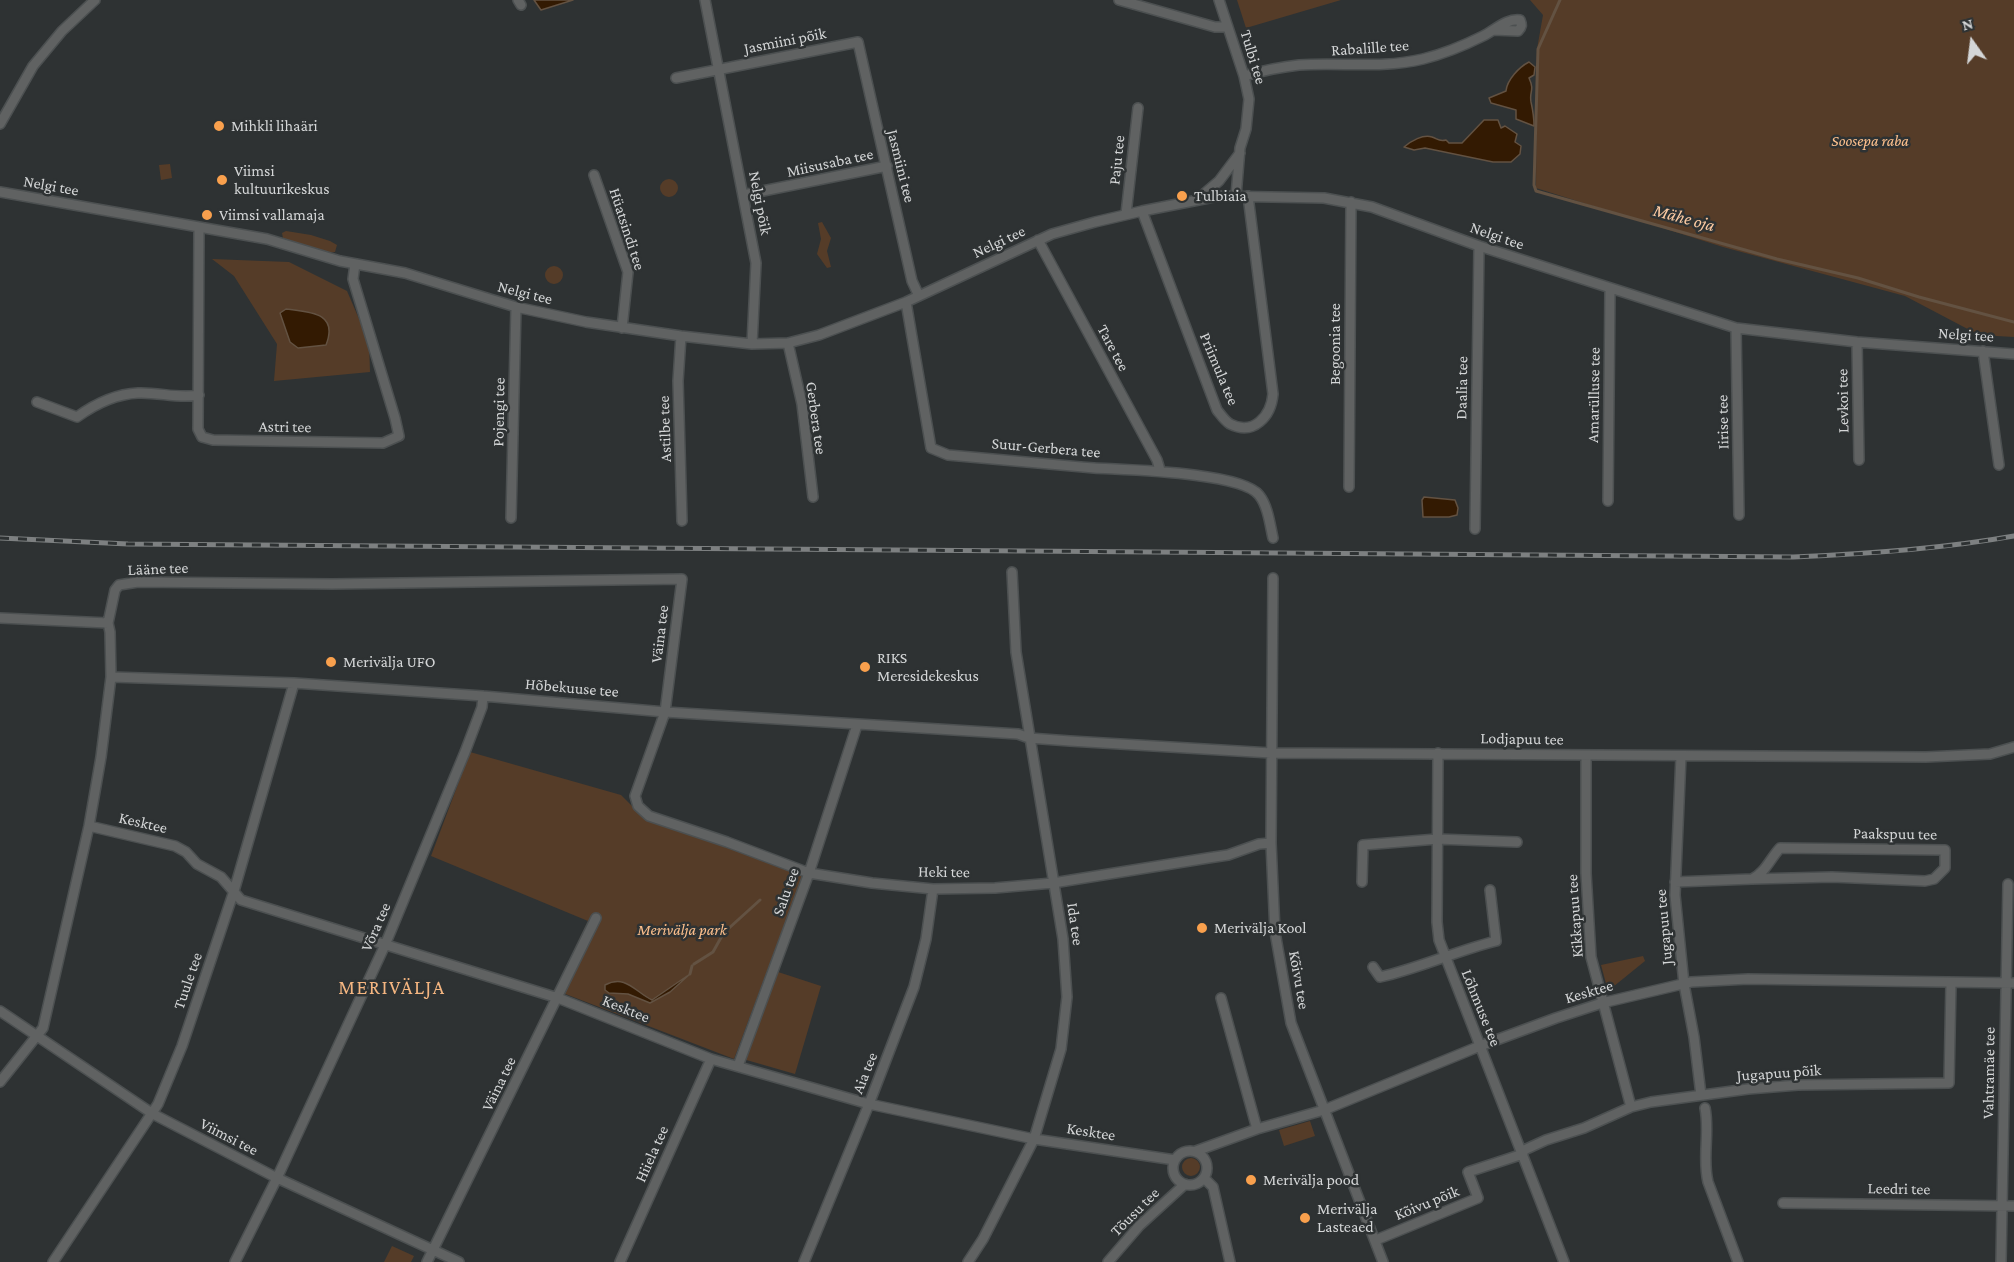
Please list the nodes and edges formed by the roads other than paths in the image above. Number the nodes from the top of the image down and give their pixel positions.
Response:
1 (95, 0) edge
2 (705, 0) edge
3 (1119, 0) edge
4 (1219, 0) edge
5 (1152, 5) edge
6 (1228, 27) junction
7 (1493, 30) dead end
8 (858, 42) joint
9 (718, 69) junction
10 (1244, 76) junction
11 (676, 78) dead end
12 (1138, 108) dead end
13 (0, 123) edge
14 (1240, 153) junction
15 (887, 166) junction
16 (594, 175) dead end
17 (0, 192) edge
18 (743, 195) junction
19 (1236, 196) junction
20 (1248, 196) junction
21 (1198, 199) junction
22 (1351, 202) junction
23 (1142, 211) junction
24 (1126, 214) junction
25 (199, 227) junction
26 (1038, 240) junction
27 (1479, 246) junction
28 (355, 264) junction
29 (1610, 289) junction
30 (919, 296) junction
31 (906, 302) junction
32 (516, 307) junction
33 (622, 328) junction
34 (1736, 328) junction
35 (681, 336) junction
36 (1857, 342) junction
37 (788, 343) junction
38 (752, 344) junction
39 (1983, 351) junction
40 (2014, 354) edge
41 (199, 395) junction
42 (37, 402) dead end
43 (1859, 460) dead end
44 (1999, 465) dead end
45 (1160, 470) junction
46 (1349, 486) dead end
47 (813, 497) dead end
48 (1608, 501) dead end
49 (1739, 515) dead end
50 (511, 518) dead end
51 (682, 521) dead end
52 (1475, 529) dead end
53 (1273, 538) dead end
54 (1012, 572) dead end
55 (1273, 578) dead end
56 (682, 579) joint
57 (0, 618) edge
58 (108, 623) junction
59 (111, 677) junction
60 (294, 683) junction
61 (483, 696) junction
62 (665, 712) junction
63 (857, 725) junction
64 (1029, 738) junction
65 (2014, 747) edge
66 (1271, 753) junction
67 (1438, 753) junction
68 (1586, 755) junction
69 (1681, 756) junction
70 (635, 796) joint
71 (90, 826) junction
72 (1437, 839) junction
73 (1516, 842) dead end
74 (1271, 843) junction
75 (809, 873) junction
76 (1752, 879) junction
77 (1362, 882) dead end
78 (1675, 882) junction
79 (1053, 883) junction
80 (2008, 884) dead end
81 (933, 889) junction
82 (1490, 890) dead end
83 (234, 891) junction
84 (596, 918) dead end
85 (385, 945) junction
86 (1444, 958) junction
87 (1373, 967) dead end
88 (1951, 983) junction
89 (2010, 983) edge
90 (1684, 984) junction
91 (558, 998) junction
92 (1221, 998) dead end
93 (1602, 1003) junction
94 (0, 1011) edge
95 (37, 1037) junction
96 (1480, 1046) junction
97 (711, 1059) junction
98 (738, 1066) junction
99 (0, 1082) edge
100 (1701, 1095) junction
101 (868, 1104) junction
102 (1631, 1107) junction
103 (1705, 1108) dead end
104 (1324, 1110) junction
105 (153, 1114) junction
106 (1257, 1129) junction
107 (1034, 1139) junction
108 (1196, 1151) junction
109 (1522, 1153) junction
110 (1175, 1160) junction
111 (277, 1178) junction
112 (1204, 1178) junction
113 (1185, 1184) junction
114 (1783, 1203) dead end
115 (2003, 1206) junction
116 (2014, 1206) edge
117 (1376, 1240) junction
118 (433, 1251) junction
119 (53, 1262) edge
120 (235, 1262) edge
121 (428, 1262) edge
122 (459, 1262) edge
123 (620, 1262) edge
124 (804, 1262) edge
125 (968, 1262) edge
126 (1108, 1262) edge
127 (1230, 1262) edge
128 (1383, 1262) edge
129 (1564, 1262) edge
130 (1738, 1262) edge
131 (2001, 1262) edge

1 - 13 street
2 - 9 street, Nelgi põik
3 - 5 street
4 - 6 street, Tulbi tee
5 - 6 street
6 - 10 street, Tulbi tee
7 - 10 street, Rabalille tee
8 - 9 street, Jasmiini põik
8 - 15 street, Jasmiini tee
9 - 11 street, Jasmiini põik
9 - 18 street, Nelgi põik
10 - 14 street, Tulbi tee
12 - 24 street, Paju tee
14 - 19 street, Tulbi tee
14 - 21 street
15 - 18 street, Miisusaba tee
15 - 30 street, Jasmiini tee
16 - 33 street, Hüatsindi tee
17 - 25 street, Nelgi tee
18 - 38 street, Nelgi põik
19 - 20 street, Nelgi tee
19 - 21 street, Nelgi tee
20 - 22 street, Nelgi tee
20 - 23 street, Priimula tee
21 - 23 street, Nelgi tee
22 - 27 street, Nelgi tee
22 - 46 street, Begoonia tee
23 - 24 street, Nelgi tee
24 - 26 street, Nelgi tee
25 - 28 street, Nelgi tee
25 - 41 street, Astri tee
26 - 30 street, Nelgi tee
26 - 45 street, Tare tee
27 - 29 street, Nelgi tee
27 - 52 street, Daalia tee
28 - 32 street, Nelgi tee
28 - 41 street, Astri tee
29 - 34 street, Nelgi tee
29 - 48 street, Amarülluse tee
30 - 31 street, Nelgi tee
31 - 37 street, Nelgi tee
31 - 45 street, Suur-Gerbera tee
32 - 33 street, Nelgi tee
32 - 50 street, Pojengi tee
33 - 35 street, Nelgi tee
34 - 36 street, Nelgi tee
34 - 49 street, Iirise tee
35 - 38 street, Nelgi tee
35 - 51 street, Astilbe tee
36 - 39 street, Nelgi tee
36 - 43 street, Levkoi tee
37 - 38 street, Nelgi tee
37 - 47 street, Gerbera tee
39 - 40 street, Nelgi tee
39 - 44 street
41 - 42 street
45 - 53 street, Suur-Gerbera tee
54 - 64 street, Ida tee
55 - 66 street, Kõivu tee
56 - 58 street, Lääne tee
56 - 62 street, Väina tee
57 - 58 street
58 - 59 street, Lääne tee
59 - 60 street, Hõbekuuse tee
59 - 71 street, Lääne tee
60 - 61 street, Hõbekuuse tee
60 - 83 street, Tuule tee
61 - 62 street, Hõbekuuse tee
61 - 85 street, Võra tee
62 - 63 street, Hõbekuuse tee
62 - 70 street, Väina tee
63 - 64 street, Hõbekuuse tee
63 - 75 street, Salu tee
64 - 66 street, Lodjapuu tee
64 - 79 street, Ida tee
65 - 69 street, Lodjapuu tee
66 - 67 street, Lodjapuu tee
66 - 74 street, Kõivu tee
67 - 68 street, Lodjapuu tee
67 - 72 street, Lõhmuse tee
68 - 69 street, Lodjapuu tee
68 - 93 street, Kikkapuu tee
69 - 78 street, Jugapuu tee
70 - 75 street, Heki tee
71 - 83 street, Kesktee
71 - 95 street, Lääne tee
72 - 73 street
72 - 77 street
72 - 86 street, Lõhmuse tee
74 - 79 street, Heki tee
74 - 104 street, Kõivu tee
75 - 81 street, Heki tee
75 - 98 street, Salu tee
76 - 76 street, Paakspuu tee
76 - 78 street, Paakspuu tee
78 - 90 street, Jugapuu tee
79 - 81 street, Heki tee
79 - 107 street, Ida tee
80 - 89 street, Vahtramäe tee
81 - 101 street, Aia tee
82 - 86 street
83 - 85 street, Kesktee
83 - 105 street, Tuule tee
84 - 91 street, Väina tee
85 - 91 street, Kesktee
85 - 111 street, Võra tee
86 - 87 street
86 - 96 street, Lõhmuse tee
88 - 89 street, Kesktee
88 - 90 street, Kesktee
88 - 100 street, Jugapuu põik
89 - 115 street, Vahtramäe tee
90 - 93 street, Kesktee
90 - 100 street, Jugapuu tee
91 - 97 street, Kesktee
91 - 118 street, Väina tee
92 - 106 street
93 - 96 street, Kesktee
93 - 102 street, Kikkapuu tee
94 - 95 street, Viimsi tee
95 - 99 street, Lääne tee
95 - 105 street, Viimsi tee
96 - 104 street, Kesktee
96 - 109 street, Lõhmuse tee
97 - 98 street, Kesktee
97 - 123 street, Hiiela tee
98 - 101 street, Kesktee
100 - 102 street, Jugapuu põik
101 - 107 street, Kesktee
101 - 124 street, Aia tee
102 - 109 street, Jugapuu põik
103 - 130 street
104 - 106 street, Kesktee
104 - 117 street, Kõivu tee
105 - 111 street, Viimsi tee
105 - 119 street, Tuule tee
106 - 108 street, Kesktee
107 - 110 street, Kesktee
107 - 125 street, Ida tee
108 - 110 street
108 - 112 street
109 - 117 street, Kõivu põik
109 - 129 street, Lõhmuse tee
110 - 113 street
111 - 118 street, Viimsi tee
111 - 120 street, Võra tee
112 - 113 street
112 - 127 street
113 - 126 street, Tõusu tee
114 - 115 street, Leedri tee
115 - 116 street, Leedri tee
115 - 131 street, Vahtramäe tee
117 - 128 street, Kõivu tee
118 - 121 street, Väina tee
118 - 122 street, Viimsi tee

